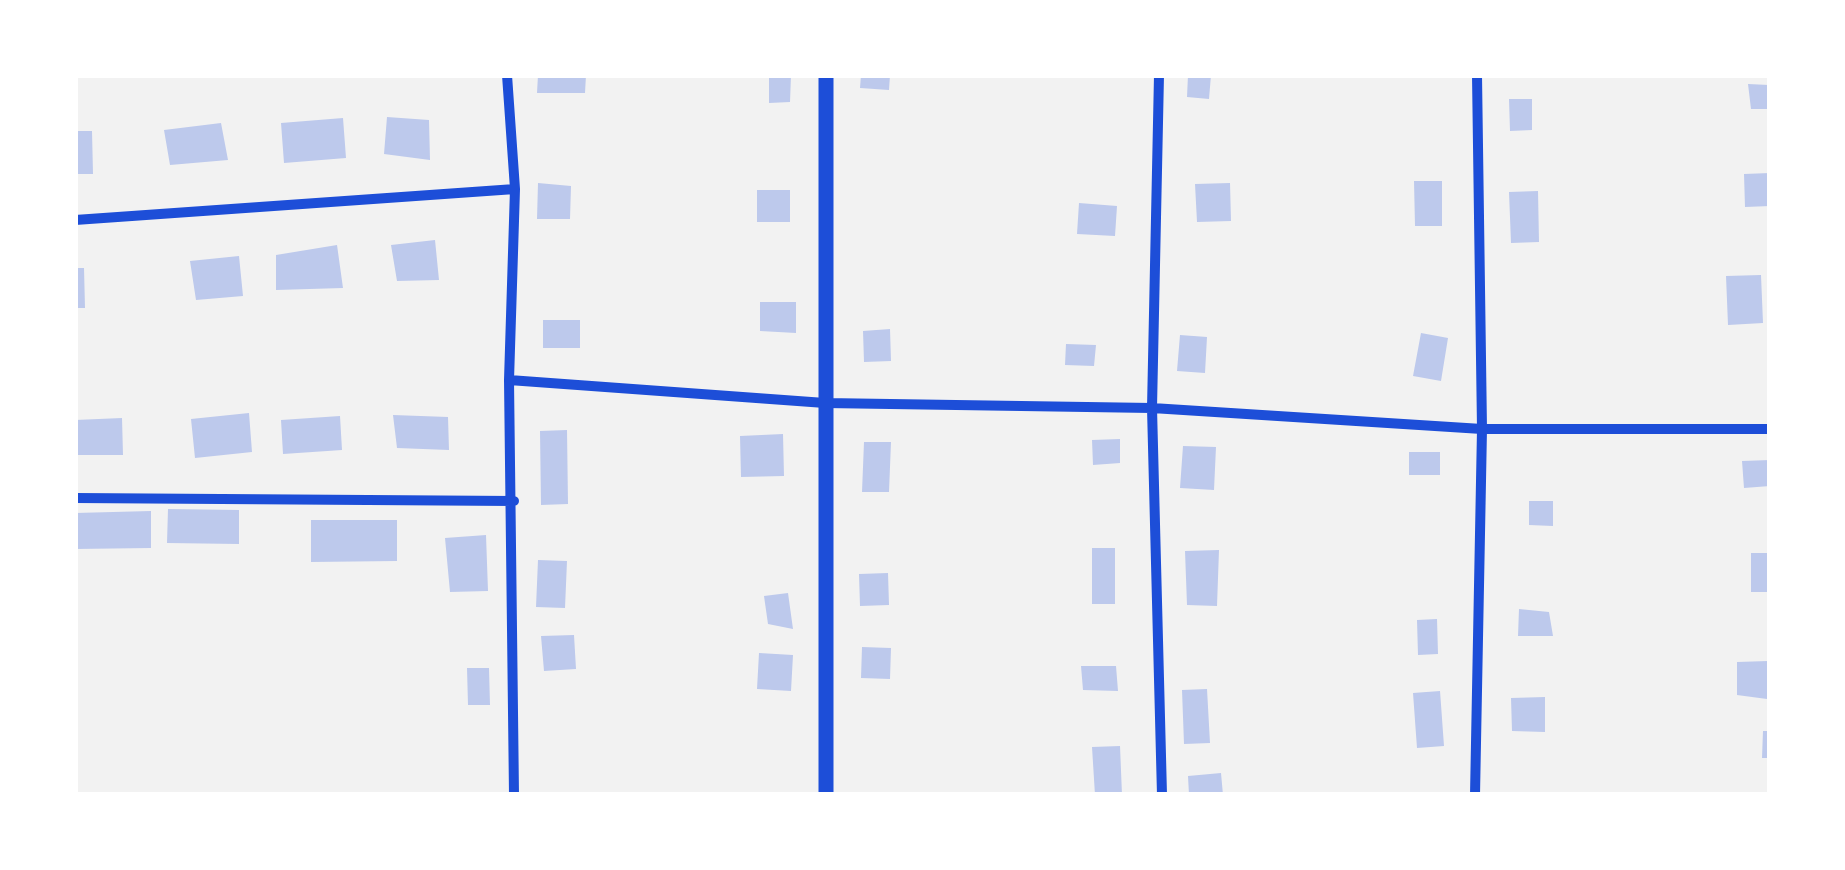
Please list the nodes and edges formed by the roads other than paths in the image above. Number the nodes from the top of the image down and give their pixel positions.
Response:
1 (507, 75) edge
2 (826, 75) edge
3 (1159, 75) edge
4 (1477, 75) edge
5 (515, 190) junction
6 (75, 220) edge
7 (509, 380) junction
8 (826, 403) junction
9 (1152, 408) junction
10 (1482, 429) junction
11 (1770, 429) edge
12 (75, 498) edge
13 (514, 500) junction
14 (514, 795) edge
15 (826, 795) edge
16 (1162, 795) edge
17 (1476, 795) edge

1 - 5 street
2 - 8 street
3 - 9 street
4 - 10 street
5 - 6 street
5 - 7 street
7 - 8 street
7 - 13 street
8 - 9 street
8 - 15 street
9 - 10 street
9 - 16 street
10 - 11 street
10 - 17 street
12 - 13 street
13 - 14 street

